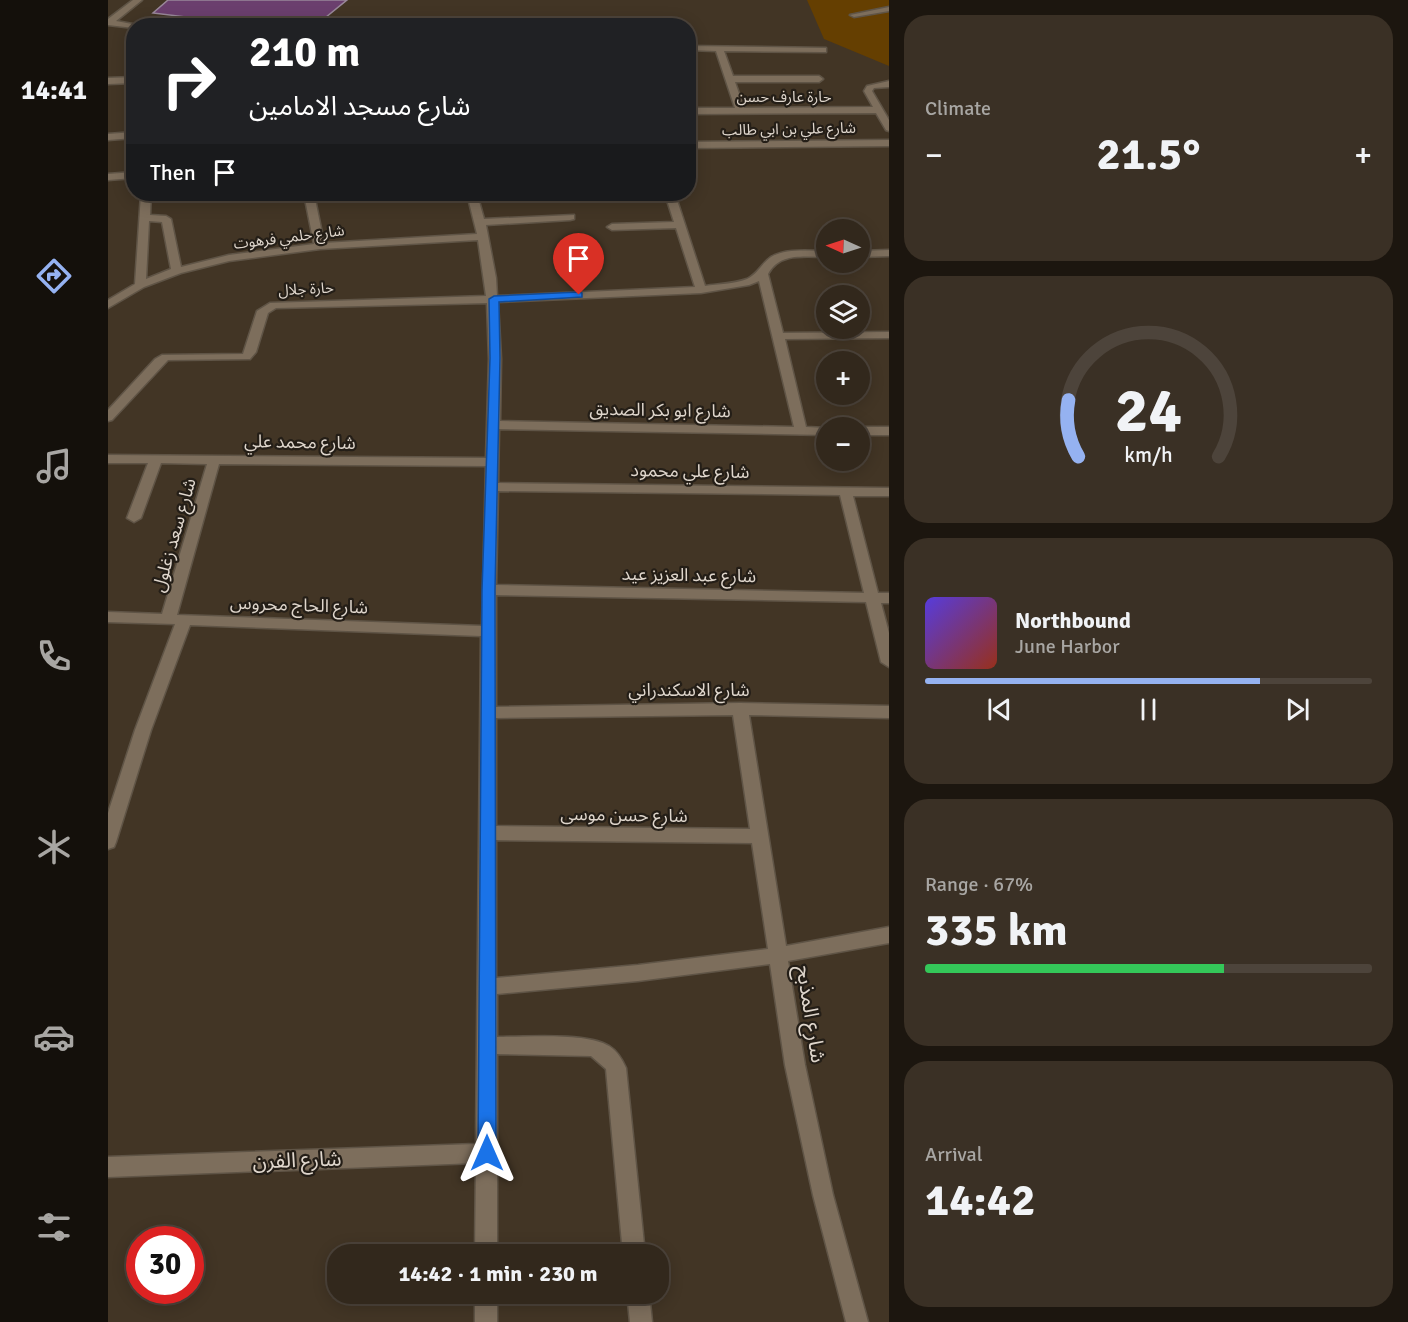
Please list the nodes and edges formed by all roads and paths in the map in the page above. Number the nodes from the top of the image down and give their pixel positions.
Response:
1 (138, 0) edge
2 (889, 9) edge
3 (854, 15) dead end
4 (108, 22) edge
5 (126, 24) edge
6 (696, 48) edge
7 (719, 49) junction
8 (823, 50) dead end
9 (730, 79) junction
10 (819, 79) dead end
11 (126, 80) edge
12 (108, 81) edge
13 (889, 84) edge
14 (879, 110) junction
15 (696, 111) edge
16 (741, 111) junction
17 (889, 128) edge
18 (126, 136) edge
19 (108, 137) edge
20 (889, 143) edge
21 (696, 145) edge
22 (126, 176) edge
23 (108, 177) edge
24 (145, 201) edge
25 (310, 201) edge
26 (474, 201) edge
27 (672, 201) edge
28 (570, 217) dead end
29 (144, 218) junction
30 (680, 225) junction
31 (612, 228) dead end
32 (482, 229) junction
33 (320, 246) junction
34 (816, 254) edge
35 (870, 254) edge
36 (889, 254) edge
37 (177, 271) junction
38 (763, 274) junction
39 (140, 285) junction
40 (701, 290) junction
41 (494, 299) junction
42 (108, 304) edge
43 (889, 335) edge
44 (778, 336) junction
45 (108, 417) edge
46 (493, 425) junction
47 (801, 430) junction
48 (816, 431) edge
49 (870, 431) edge
50 (889, 431) edge
51 (108, 459) edge
52 (156, 459) junction
53 (214, 460) junction
54 (492, 462) junction
55 (490, 487) junction
56 (844, 491) junction
57 (889, 492) edge
58 (134, 518) dead end
59 (489, 590) junction
60 (873, 597) junction
61 (889, 598) edge
62 (108, 617) edge
63 (176, 620) junction
64 (489, 632) junction
65 (889, 662) edge
66 (740, 709) junction
67 (889, 712) edge
68 (489, 713) junction
69 (488, 833) junction
70 (760, 836) junction
71 (108, 842) edge
72 (889, 935) edge
73 (779, 955) junction
74 (487, 987) junction
75 (487, 1045) junction
76 (487, 1153) junction
77 (108, 1167) edge
78 (486, 1244) edge
79 (633, 1244) edge
80 (486, 1304) edge
81 (639, 1304) edge
82 (486, 1322) edge
83 (641, 1322) edge
84 (857, 1322) edge

1 - 4 street
2 - 3 street
4 - 5 street
6 - 7 street
7 - 8 street
7 - 9 street
9 - 10 street
9 - 16 street
11 - 12 street
13 - 14 street
14 - 16 street, حارة عارف حسن
14 - 17 street
15 - 16 street, حارة عارف حسن
18 - 19 street
20 - 21 street, شارع علي بن ابي طالب
22 - 23 street
24 - 29 street
25 - 33 street
26 - 32 street
27 - 30 street
28 - 32 street, شارع حلمي فرهوت
29 - 37 street
29 - 39 street
30 - 31 street
30 - 40 street
32 - 33 street, شارع حلمي فرهوت
32 - 41 street
33 - 37 street, شارع حلمي فرهوت
34 - 38 street
35 - 36 street
37 - 39 street, شارع حلمي فرهوت
38 - 40 street
38 - 44 street
39 - 42 street, شارع حلمي فرهوت
40 - 41 street
41 - 45 street, حارة جلال
41 - 46 street
43 - 44 street
44 - 47 street
46 - 47 street, شارع ابو بكر الصديق
46 - 54 street
47 - 48 street, شارع ابو بكر الصديق
49 - 50 street
51 - 52 street, شارع محمد علي
52 - 53 street, شارع محمد علي
52 - 58 street
53 - 54 street, شارع محمد علي
53 - 63 street, شارع سعد زغلول
54 - 55 street
55 - 56 street, شارع علي محمود
55 - 59 street
56 - 57 street, شارع علي محمود
56 - 60 street
59 - 60 street, شارع عبد العزيز عيد
59 - 64 street
60 - 61 street, شارع عبد العزيز عيد
60 - 65 street
62 - 63 street, شارع الحاج محروس
63 - 64 street, شارع الحاج محروس
63 - 71 street, شارع سعد زغلول
64 - 68 street
66 - 67 street, شارع الاسكندراني
66 - 68 street, شارع الاسكندراني
66 - 70 street, شارع المذبح
68 - 69 street
69 - 70 street, شارع حسن موسى
69 - 74 street
70 - 73 street, شارع المذبح
72 - 73 street
73 - 74 street
73 - 84 street, شارع المذبح
74 - 75 street
75 - 76 street
75 - 79 street
76 - 77 street, شارع الفرن
76 - 78 street
80 - 82 street
81 - 83 street

